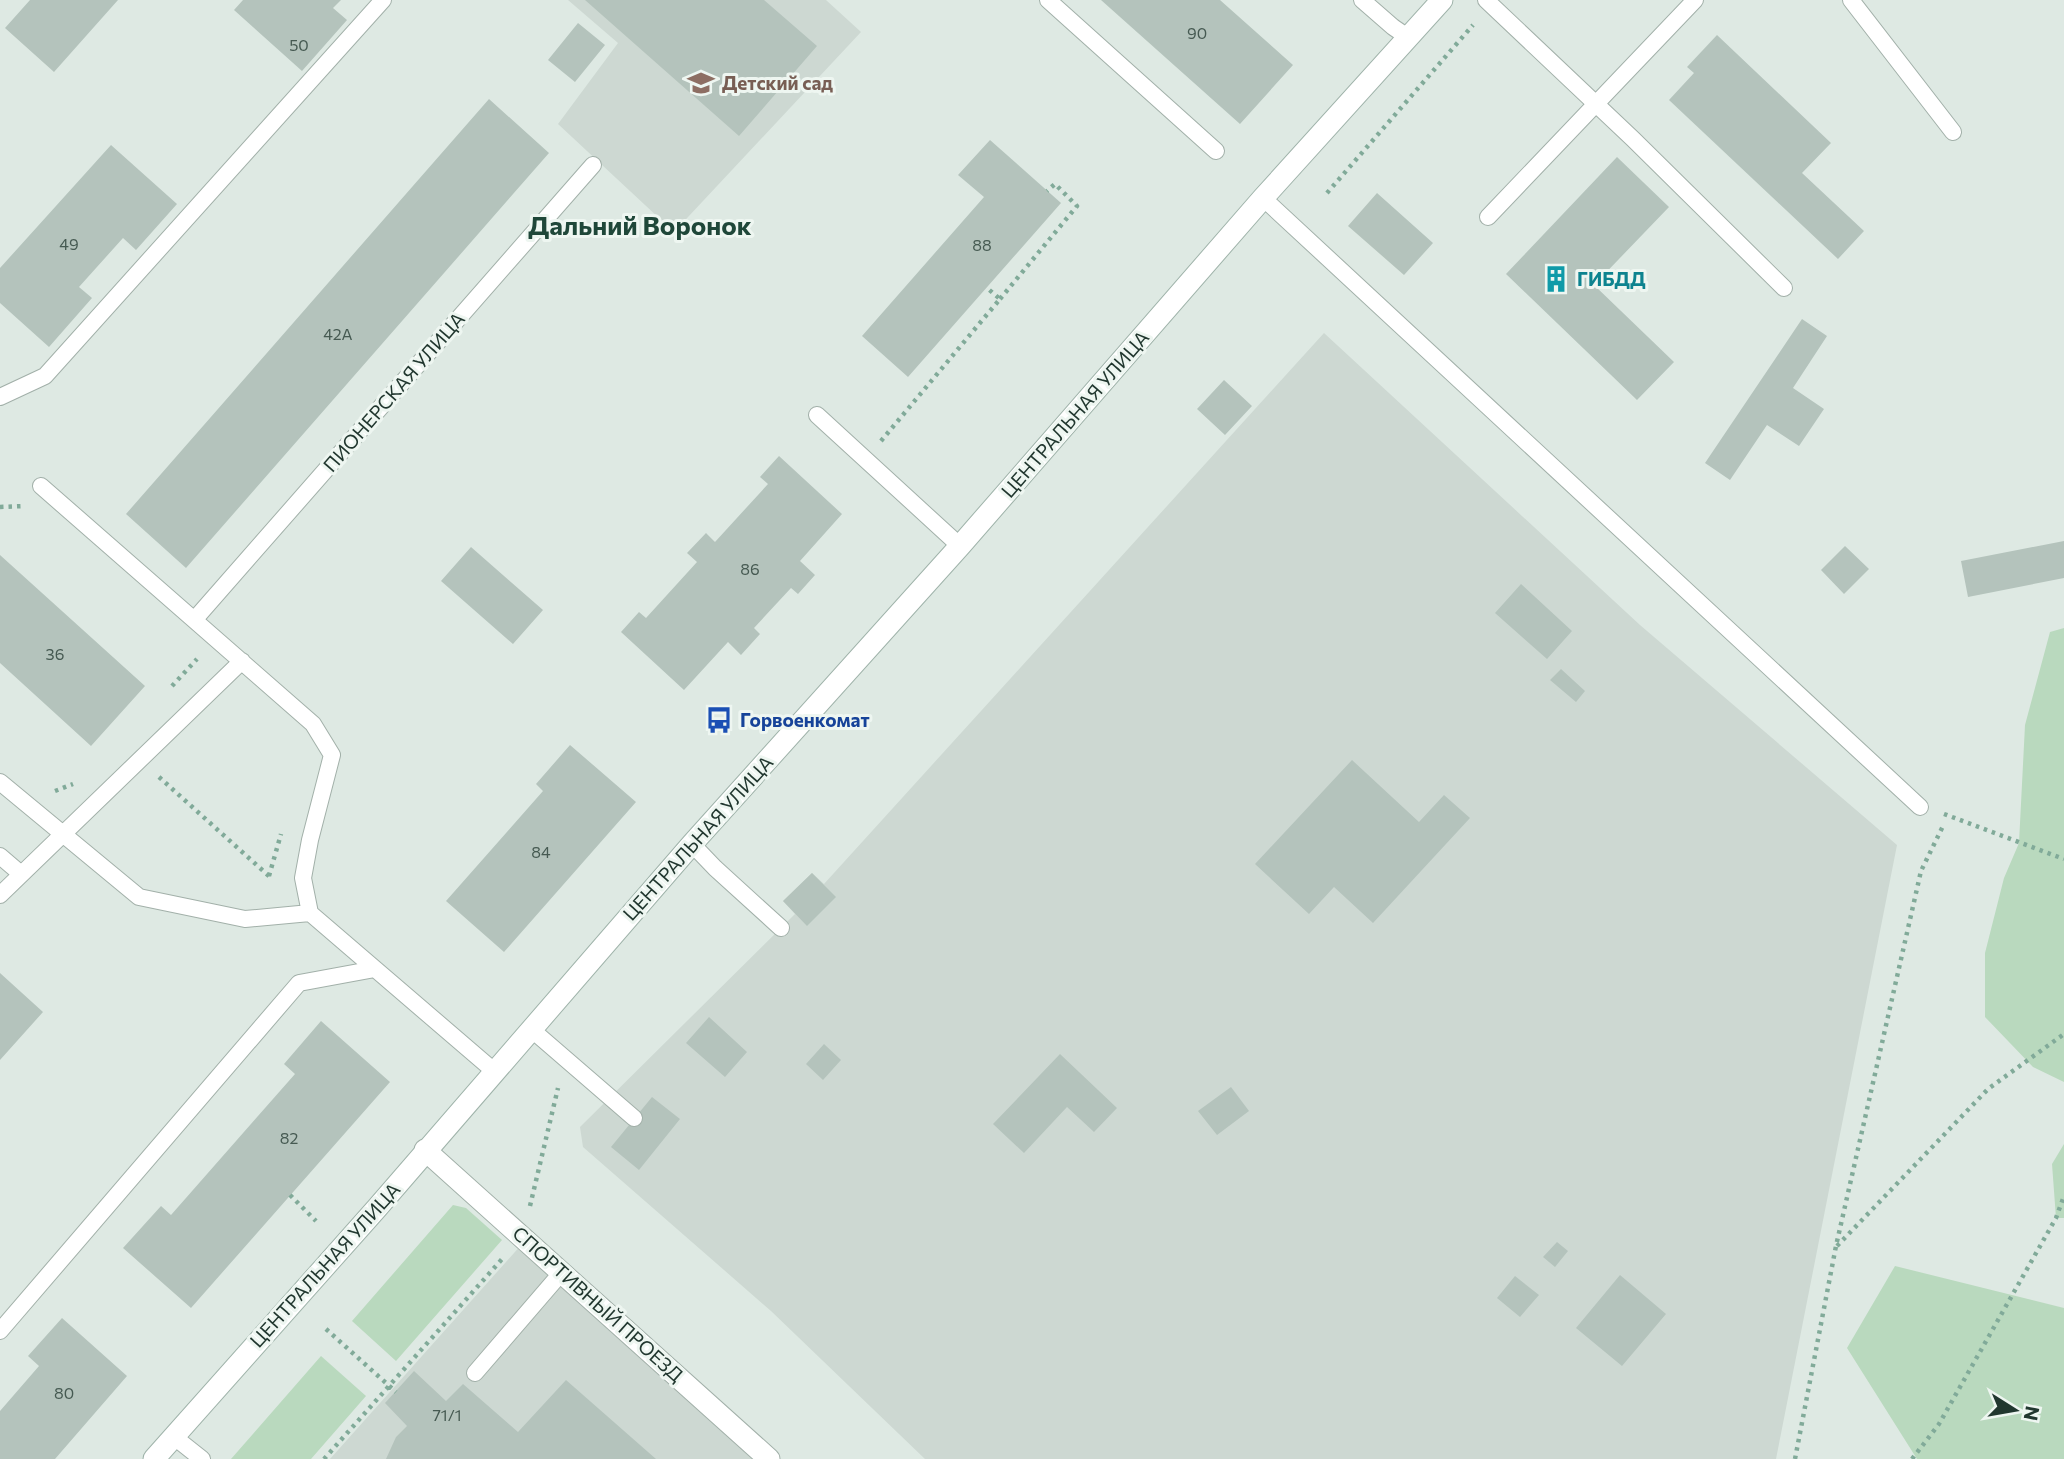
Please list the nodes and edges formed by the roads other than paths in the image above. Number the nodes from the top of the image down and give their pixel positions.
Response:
1 (383, 0) edge
2 (1048, 0) edge
3 (1362, 0) edge
4 (1442, 0) edge
5 (1695, 0) edge
6 (1851, 0) edge
7 (1488, 2) edge
8 (1409, 38) junction
9 (1594, 103) junction
10 (1953, 132) dead end
11 (1216, 151) dead end
12 (593, 165) dead end
13 (1263, 198) junction
14 (1488, 217) dead end
15 (1784, 288) dead end
16 (0, 397) edge
17 (817, 415) dead end
18 (41, 486) dead end
19 (960, 546) junction
20 (195, 620) junction
21 (242, 661) junction
22 (0, 782) edge
23 (1920, 807) road end
24 (62, 835) junction
25 (692, 844) junction
26 (0, 856) edge
27 (21, 874) junction
28 (0, 895) edge
29 (310, 913) junction
30 (781, 928) dead end
31 (375, 969) junction
32 (531, 1029) junction
33 (494, 1071) junction
34 (634, 1118) dead end
35 (425, 1150) junction
36 (562, 1272) junction
37 (0, 1331) edge
38 (475, 1373) dead end
39 (173, 1436) junction
40 (154, 1459) edge
41 (202, 1459) edge
42 (769, 1459) edge

1 - 16 lane
2 - 11 lane
3 - 8 lane
4 - 8 main road, ЦЕНТРАЛЬНАЯ УЛИЦА
5 - 9 lane
6 - 10 lane
7 - 9 lane
8 - 13 main road, ЦЕНТРАЛЬНАЯ УЛИЦА
9 - 14 lane
9 - 15 lane
12 - 20 lane, ПИОНЕРСКАЯ УЛИЦА
13 - 19 main road, ЦЕНТРАЛЬНАЯ УЛИЦА
13 - 23 lane
17 - 19 lane
18 - 20 lane
19 - 25 main road, ЦЕНТРАЛЬНАЯ УЛИЦА
20 - 21 lane
21 - 24 lane
21 - 29 lane
22 - 24 lane
24 - 27 lane
24 - 29 lane
25 - 30 lane
25 - 32 main road, ЦЕНТРАЛЬНАЯ УЛИЦА
26 - 27 lane
27 - 28 lane
29 - 31 lane
31 - 33 lane
31 - 37 lane
32 - 33 main road, ЦЕНТРАЛЬНАЯ УЛИЦА
32 - 34 lane
33 - 35 main road, ЦЕНТРАЛЬНАЯ УЛИЦА
35 - 36 main road, СПОРТИВНЫЙ ПРОЕЗД
35 - 39 main road, ЦЕНТРАЛЬНАЯ УЛИЦА
36 - 38 lane
36 - 42 main road, СПОРТИВНЫЙ ПРОЕЗД
39 - 40 main road, ЦЕНТРАЛЬНАЯ УЛИЦА
39 - 41 lane

